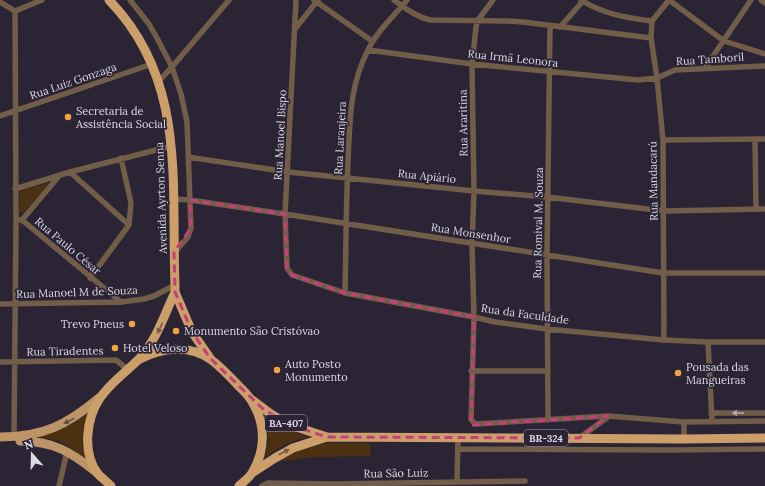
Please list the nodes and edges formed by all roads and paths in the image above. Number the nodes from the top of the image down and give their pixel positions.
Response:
1 (42, 0) edge
2 (109, 0) edge
3 (130, 0) edge
4 (229, 0) edge
5 (296, 0) edge
6 (394, 0) edge
7 (407, 0) edge
8 (493, 0) edge
9 (582, 0) edge
10 (669, 0) edge
11 (751, 0) edge
12 (761, 0) edge
13 (316, 1) edge
14 (0, 2) edge
15 (765, 3) edge
16 (402, 7) junction
17 (15, 11) junction
18 (478, 20) junction
19 (652, 21) junction
20 (550, 26) junction
21 (560, 27) junction
22 (295, 29) junction
23 (651, 38) junction
24 (372, 41) junction
25 (724, 41) junction
26 (368, 50) junction
27 (765, 54) edge
28 (152, 64) junction
29 (472, 64) junction
30 (765, 66) edge
31 (172, 67) junction
32 (705, 68) junction
33 (549, 72) junction
34 (657, 78) junction
35 (158, 82) junction
36 (16, 111) junction
37 (0, 116) edge
38 (755, 139) junction
39 (765, 139) edge
40 (663, 140) junction
41 (172, 146) junction
42 (188, 157) junction
43 (121, 158) junction
44 (70, 172) junction
45 (288, 172) junction
46 (60, 175) junction
47 (347, 178) junction
48 (15, 189) junction
49 (474, 191) junction
50 (547, 197) junction
51 (174, 199) junction
52 (190, 200) junction
53 (756, 209) junction
54 (765, 209) edge
55 (664, 211) junction
56 (285, 214) junction
57 (19, 220) junction
58 (346, 223) junction
59 (129, 225) junction
60 (472, 244) junction
61 (174, 252) junction
62 (547, 255) junction
63 (288, 271) joint
64 (663, 273) junction
65 (765, 273) edge
66 (90, 278) junction
67 (175, 289) junction
68 (345, 293) junction
69 (121, 302) junction
70 (0, 304) edge
71 (15, 304) junction
72 (474, 317) junction
73 (548, 329) junction
74 (664, 340) junction
75 (708, 342) junction
76 (765, 342) edge
77 (210, 358) junction
78 (139, 359) junction
79 (0, 362) edge
80 (15, 362) junction
81 (127, 369) junction
82 (471, 371) junction
83 (548, 371) junction
84 (100, 398) junction
85 (251, 399) junction
86 (711, 413) junction
87 (765, 413) edge
88 (608, 416) junction
89 (548, 420) junction
90 (765, 421) edge
91 (684, 422) junction
92 (712, 422) junction
93 (0, 437) edge
94 (327, 437) junction
95 (458, 438) junction
96 (579, 438) junction
97 (765, 438) edge
98 (14, 439) junction
99 (684, 439) junction
100 (0, 442) edge
101 (458, 449) junction
102 (765, 449) edge
103 (67, 452) junction
104 (98, 473) junction
105 (251, 473) junction
106 (525, 481) dead end
107 (457, 482) junction
108 (480, 484) edge
109 (334, 485) edge
110 (59, 486) edge
111 (111, 486) edge
112 (239, 486) edge
113 (262, 486) edge

1 - 17 street
2 - 28 highway, Avenida Ayrton Senna
3 - 31 street
4 - 31 street
5 - 22 street, Rua Manoel Bispo
6 - 16 street
7 - 16 street, Rua Laranjeira
8 - 18 street, Rua Araritina
9 - 19 street
9 - 21 street
10 - 19 street
10 - 25 street, Rua Tamboril
11 - 25 street
12 - 15 street
13 - 22 street
13 - 24 street
14 - 17 street
16 - 18 street
16 - 24 street, Rua Laranjeira
17 - 36 street
18 - 20 street
18 - 29 street, Rua Araritina
19 - 23 street, Rua Mandacarú
20 - 21 street
20 - 33 street, Rua Romival M. Souza
21 - 23 street
22 - 45 street, Rua Manoel Bispo
23 - 34 street, Rua Mandacarú
24 - 26 street, Rua Laranjeira
25 - 27 street, Rua Tamboril
25 - 32 street
26 - 29 street, Rua Irmã Leonora
26 - 47 street, Rua Laranjeira
28 - 35 highway, Avenida Ayrton Senna
28 - 36 street, Rua Luiz Gonzaga
29 - 33 street, Rua Irmã Leonora
29 - 49 street, Rua Araritina
30 - 32 street, Rua Tamboril
31 - 35 street
31 - 42 street
32 - 34 street, Rua Tamboril
33 - 34 street, Rua Irmã Leonora
33 - 50 street, Rua Romival M. Souza
34 - 40 street, Rua Mandacarú
35 - 41 highway, Avenida Ayrton Senna
36 - 37 street, Rua Luiz Gonzaga
36 - 48 street
38 - 39 street
38 - 40 street
38 - 53 street
40 - 55 street, Rua Mandacarú
41 - 43 street
41 - 51 highway, Avenida Ayrton Senna
42 - 45 street, Rua Apiário
42 - 52 street
43 - 44 street
43 - 59 street
44 - 46 street
44 - 59 street
45 - 47 street, Rua Apiário
45 - 56 street, Rua Manoel Bispo
46 - 48 street
46 - 57 street
47 - 49 street, Rua Apiário
47 - 58 street, Rua Laranjeira
48 - 57 street
49 - 50 street, Rua Apiário
49 - 60 street, Rua Araritina
50 - 55 street, Rua Apiário
50 - 62 street, Rua Romival M. Souza
51 - 52 street, Rua Monsenhor
51 - 61 highway, Avenida Ayrton Senna
52 - 56 street, Rua Monsenhor
52 - 61 street
53 - 54 street, Rua Apiário
53 - 55 street, Rua Apiário
55 - 64 street, Rua Mandacarú
56 - 58 street, Rua Monsenhor
56 - 63 street, Rua Manoel Bispo
57 - 66 street, Rua Paulo César
57 - 71 street
58 - 60 street, Rua Monsenhor
58 - 68 street, Rua Laranjeira
59 - 66 street
60 - 62 street, Rua Monsenhor
60 - 72 street, Rua Araritina
61 - 67 highway, Avenida Ayrton Senna
62 - 64 street, Rua Monsenhor
62 - 73 street, Rua Romival M. Souza
63 - 68 street, Rua da Faculdade
64 - 65 street, Rua Monsenhor
64 - 74 street, Rua Mandacarú
66 - 69 street, Rua Paulo César
67 - 69 street, Rua Manoel M de Souza
67 - 77 highway, Avenida Ayrton Senna
67 -> 78 highway, Avenida Ayrton Senna
68 - 72 street, Rua da Faculdade
69 - 71 street, Rua Manoel M de Souza
70 - 71 street, Rua Manoel M de Souza
71 - 80 street
72 - 73 street, Rua da Faculdade
72 - 82 street, Rua Araritina
73 - 74 street, Rua da Faculdade
73 - 83 street, Rua Romival M. Souza
74 - 75 street, Rua da Faculdade
75 - 76 street, Rua da Faculdade
75 - 86 street
77 - 78 highway, Avenida Ayrton Senna
77 - 85 highway, Avenida Ayrton Senna
78 - 81 highway, Avenida Ayrton Senna
79 - 80 street, Rua Tiradentes
80 - 81 street, Rua Tiradentes
80 - 98 street
81 - 84 highway, Avenida Ayrton Senna
82 - 83 street
82 - 89 street, Rua Araritina
83 - 89 street, Rua Romival M. Souza
84 -> 98 main road
84 - 104 highway, Avenida Ayrton Senna
85 - 94 highway, BA-407
85 - 105 highway, Avenida Ayrton Senna
87 -> 86 street
86 - 92 street
88 - 89 street
88 - 91 street
88 - 96 street
90 - 92 street
91 - 92 street
91 - 99 street
93 - 98 main road
94 - 95 highway, BR-324
105 -> 94 highway, BA-407
95 - 96 highway, BR-324
95 - 101 street
96 - 99 highway, BR-324
97 - 99 highway, BR-324
98 - 100 main road
98 - 103 main road
101 - 102 street
101 - 107 street
103 - 104 main road
103 - 110 street
104 - 111 highway, Avenida Ayrton Senna
105 - 112 highway, Avenida Ayrton Senna
106 - 108 street, Rua São Luiz
107 - 108 street, Rua São Luiz
107 - 109 street, Rua São Luiz
109 - 113 street, Rua São Luiz

